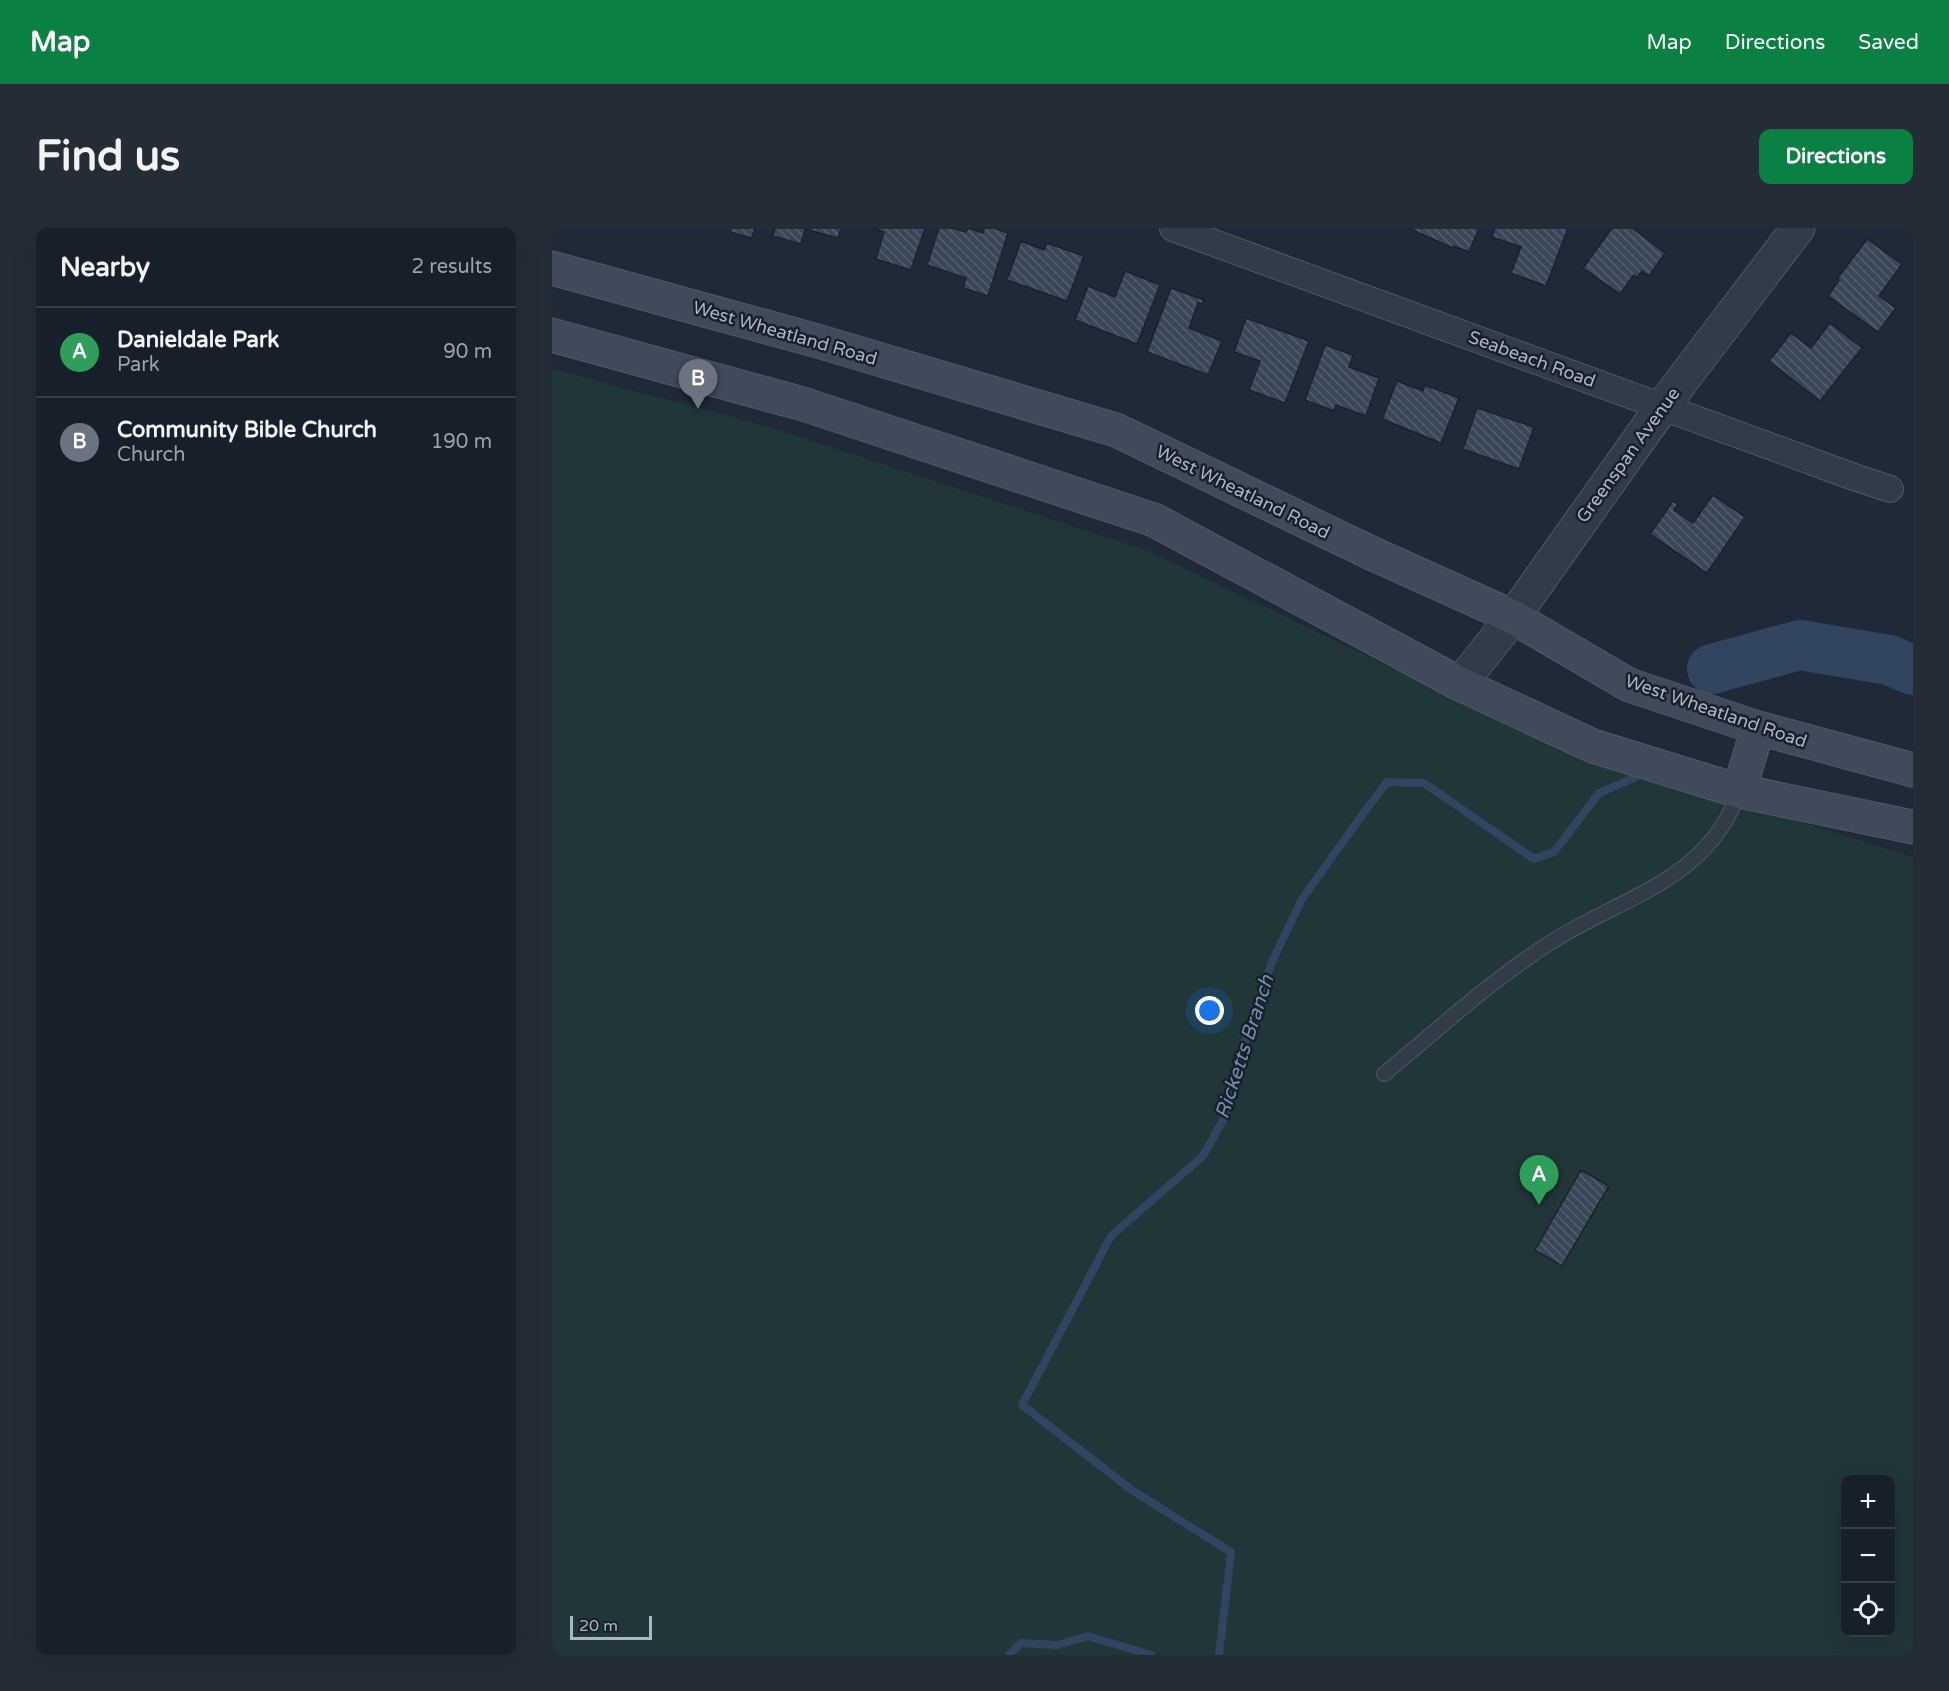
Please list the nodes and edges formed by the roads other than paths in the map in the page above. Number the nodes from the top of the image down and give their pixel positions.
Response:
1 (1173, 228) edge
2 (1798, 228) edge
3 (552, 268) edge
4 (552, 335) edge
5 (1662, 407) junction
6 (1890, 489) dead end
7 (1513, 617) junction
8 (1460, 684) junction
9 (1758, 728) junction
10 (1913, 770) edge
11 (1739, 791) junction
12 (1913, 827) edge
13 (1384, 1074) dead end

1 - 5 street, Seabeach Road
2 - 5 street, Greenspan Avenue
3 - 7 main road, West Wheatland Road
4 - 8 main road
5 - 6 street, Seabeach Road
5 - 7 street, Greenspan Avenue
7 - 8 street, Greenspan Avenue
7 - 9 main road, West Wheatland Road
8 - 11 main road
9 - 10 main road, West Wheatland Road
9 - 11 main road
11 - 12 main road
11 - 13 lane

